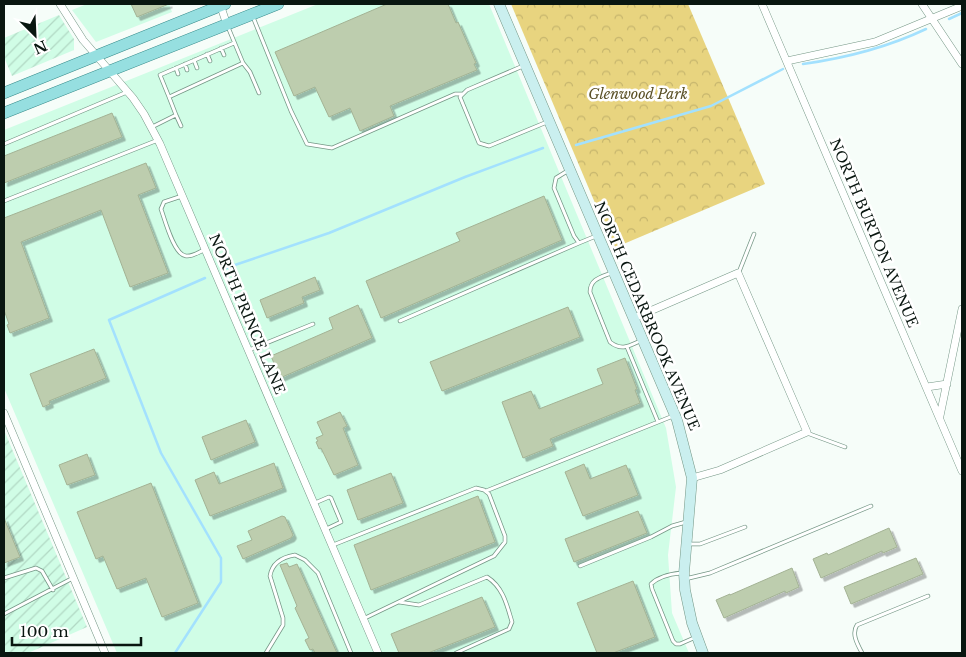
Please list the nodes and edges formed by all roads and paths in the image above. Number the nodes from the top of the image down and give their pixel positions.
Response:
1 (60, 4) edge
2 (222, 4) edge
3 (278, 4) edge
4 (499, 4) edge
5 (762, 4) edge
6 (922, 4) edge
7 (962, 6) edge
8 (252, 14) junction
9 (931, 20) junction
10 (226, 25) junction
11 (234, 43) junction
12 (221, 48) junction
13 (207, 54) junction
14 (224, 55) dead end
15 (96, 56) junction
16 (194, 60) junction
17 (210, 61) dead end
18 (787, 61) junction
19 (243, 63) junction
20 (185, 64) junction
21 (228, 64) dead end
22 (525, 64) junction
23 (962, 64) edge
24 (176, 68) junction
25 (197, 68) dead end
26 (230, 69) junction
27 (187, 70) dead end
28 (214, 70) dead end
29 (110, 71) junction
30 (178, 74) dead end
31 (200, 75) dead end
32 (216, 75) junction
33 (191, 80) dead end
34 (202, 81) junction
35 (182, 84) dead end
36 (193, 85) junction
37 (184, 89) junction
38 (128, 92) junction
39 (4, 93) edge
40 (259, 93) dead end
41 (462, 94) junction
42 (169, 97) junction
43 (4, 113) edge
44 (176, 115) junction
45 (550, 121) junction
46 (181, 126) dead end
47 (152, 127) junction
48 (158, 139) junction
49 (4, 144) edge
50 (570, 170) junction
51 (182, 196) junction
52 (4, 201) edge
53 (754, 234) dead end
54 (598, 235) junction
55 (580, 243) junction
56 (206, 250) junction
57 (614, 272) junction
58 (738, 273) junction
59 (962, 309) edge
60 (634, 318) junction
61 (400, 321) dead end
62 (313, 324) dead end
63 (643, 340) junction
64 (627, 347) junction
65 (249, 350) junction
66 (946, 384) junction
67 (927, 387) junction
68 (4, 413) edge
69 (676, 415) junction
70 (940, 418) junction
71 (658, 422) junction
72 (807, 432) junction
73 (845, 447) dead end
74 (962, 472) edge
75 (692, 478) junction
76 (486, 491) junction
77 (314, 503) junction
78 (871, 506) dead end
79 (689, 521) junction
80 (745, 528) dead end
81 (325, 529) junction
82 (686, 544) junction
83 (332, 546) junction
84 (580, 566) dead end
85 (684, 576) junction
86 (4, 578) edge
87 (73, 578) junction
88 (52, 590) junction
89 (928, 596) dead end
90 (398, 602) junction
91 (4, 614) edge
92 (363, 619) junction
93 (697, 637) junction
94 (105, 653) edge
95 (266, 653) edge
96 (351, 653) edge
97 (378, 653) edge
98 (456, 653) edge
99 (703, 653) edge
100 (862, 653) edge

1 - 15 street, NORTH PRINCE LANE
2 - 10 street
2 - 15 main road
3 - 8 main road
4 - 22 street, NORTH CEDARBROOK AVENUE
5 - 18 street, NORTH BURTON AVENUE
6 - 9 street
7 - 9 street
8 - 10 main road
8 - 41 lane
9 - 18 street
9 - 23 street
10 - 11 lane
10 - 29 main road
11 - 12 lane
11 - 19 lane
12 - 13 lane
12 - 14 lane
13 - 16 lane
13 - 17 lane
15 - 29 street, NORTH PRINCE LANE
15 - 39 main road
16 - 20 lane
16 - 25 lane
18 - 67 street, NORTH BURTON AVENUE
19 - 26 lane
19 - 40 lane
20 - 24 lane
20 - 27 lane
21 - 26 lane
22 - 41 lane
22 - 45 street, NORTH CEDARBROOK AVENUE
24 - 30 lane
24 - 42 lane
26 - 32 lane
28 - 32 lane
29 - 38 street, NORTH PRINCE LANE
29 - 43 main road
31 - 34 lane
32 - 34 lane
33 - 36 lane
34 - 36 lane
35 - 37 lane
36 - 37 lane
37 - 42 lane
38 - 47 street, NORTH PRINCE LANE
38 - 49 lane
41 - 45 lane
42 - 44 lane
44 - 46 lane
44 - 47 lane
45 - 50 street, NORTH CEDARBROOK AVENUE
47 - 48 street, NORTH PRINCE LANE
48 - 51 street, NORTH PRINCE LANE
48 - 52 lane
50 - 54 street, NORTH CEDARBROOK AVENUE
50 - 55 lane
51 - 56 street, NORTH PRINCE LANE
51 - 56 lane
53 - 58 lane
54 - 55 lane
54 - 57 street, NORTH CEDARBROOK AVENUE
55 - 61 lane
56 - 65 street, NORTH PRINCE LANE
57 - 60 street, NORTH CEDARBROOK AVENUE
57 - 64 lane
58 - 60 street
58 - 72 street
59 - 66 street
60 - 63 street, NORTH CEDARBROOK AVENUE
62 - 65 lane
63 - 64 lane
63 - 69 street, NORTH CEDARBROOK AVENUE
64 - 71 lane
65 - 77 street, NORTH PRINCE LANE
66 - 67 street
66 - 70 street
67 - 70 street, NORTH BURTON AVENUE
68 - 87 street
69 - 71 lane
69 - 75 street, NORTH CEDARBROOK AVENUE
70 - 74 street, NORTH BURTON AVENUE
71 - 76 lane
72 - 73 lane
72 - 75 street
75 - 79 street, NORTH CEDARBROOK AVENUE
76 - 83 lane
76 - 90 lane
77 - 81 street, NORTH PRINCE LANE
77 - 81 lane
78 - 85 lane
79 - 82 street, NORTH CEDARBROOK AVENUE
79 - 84 lane
80 - 82 lane
81 - 83 street, NORTH PRINCE LANE
82 - 85 street, NORTH CEDARBROOK AVENUE
83 - 92 street, NORTH PRINCE LANE
85 - 93 street, NORTH CEDARBROOK AVENUE
85 - 93 lane
86 - 88 lane
87 - 88 lane
87 - 94 street
88 - 91 lane
89 - 100 lane
90 - 92 lane
90 - 98 lane
92 - 97 street, NORTH PRINCE LANE
93 - 99 street, NORTH CEDARBROOK AVENUE
95 - 96 lane

